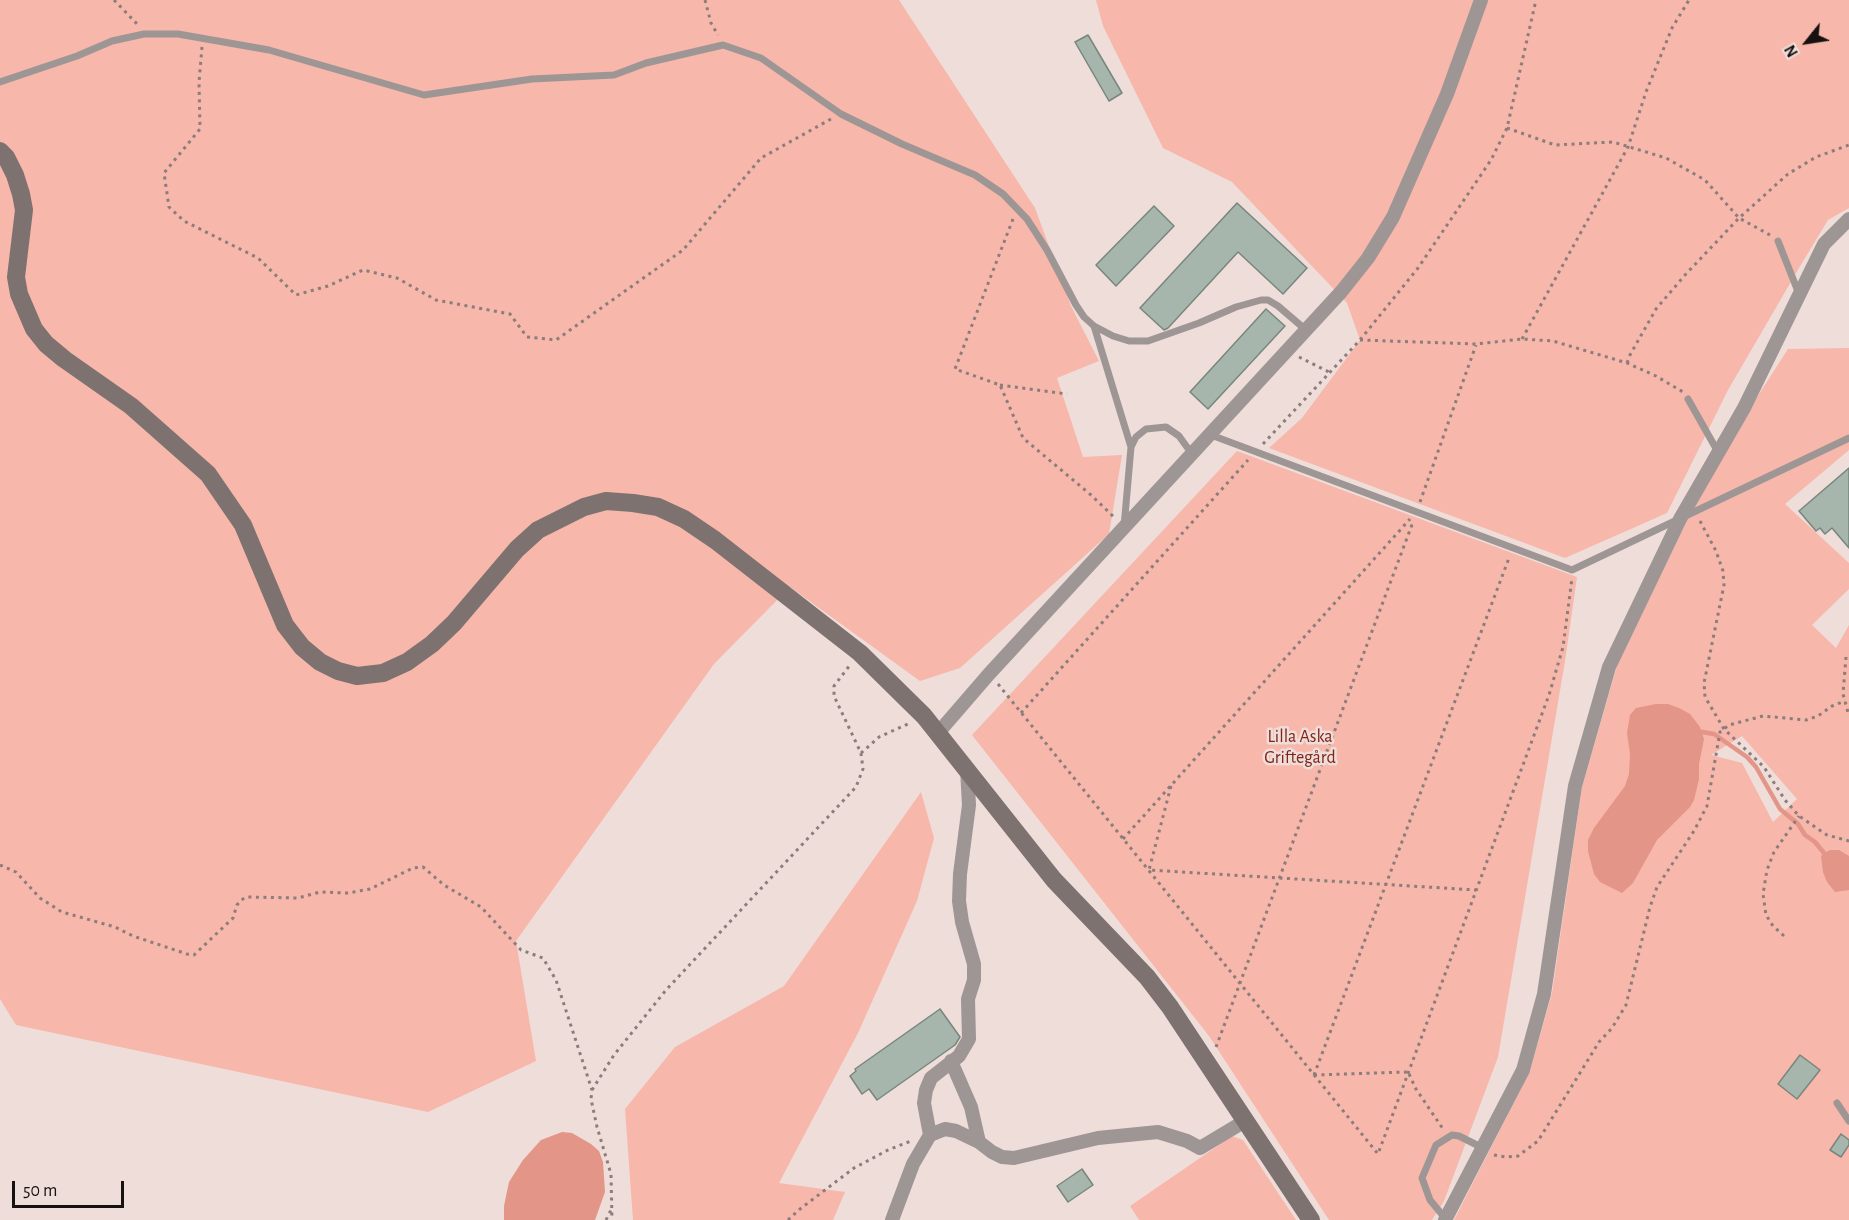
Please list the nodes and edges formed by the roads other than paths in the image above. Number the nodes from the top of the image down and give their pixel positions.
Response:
1 (1481, 0) edge
2 (0, 82) edge
3 (0, 151) edge
4 (1849, 219) edge
5 (1778, 241) road end
6 (1798, 294) junction
7 (1094, 326) junction
8 (1306, 330) junction
9 (1688, 399) road end
10 (1211, 435) junction
11 (1849, 438) edge
12 (1131, 447) junction
13 (1718, 452) junction
14 (1192, 454) junction
15 (1680, 519) junction
16 (1121, 533) junction
17 (938, 733) junction
18 (966, 767) junction
19 (951, 1062) junction
20 (1837, 1103) dead end
21 (1245, 1121) junction
22 (1849, 1121) edge
23 (930, 1135) junction
24 (979, 1142) junction
25 (1483, 1148) junction
26 (1445, 1219) edge
27 (892, 1220) edge
28 (1311, 1220) edge

1 - 8 street
2 - 7 lane
3 - 17 street
4 - 6 street
5 - 6 lane
6 - 13 street
7 - 8 lane
7 - 12 lane
8 - 10 street
9 - 13 lane
10 - 14 street
10 - 15 lane
11 - 15 lane
12 - 14 lane
12 - 16 lane
13 - 15 street
14 - 16 street
15 - 25 street
16 - 17 street
17 - 18 street
18 - 19 street
18 - 21 street
19 - 23 street
19 - 24 street
20 - 22 lane
21 - 24 street
21 - 28 street
23 - 24 street
23 - 27 street
25 - 26 street
25 - 26 lane

